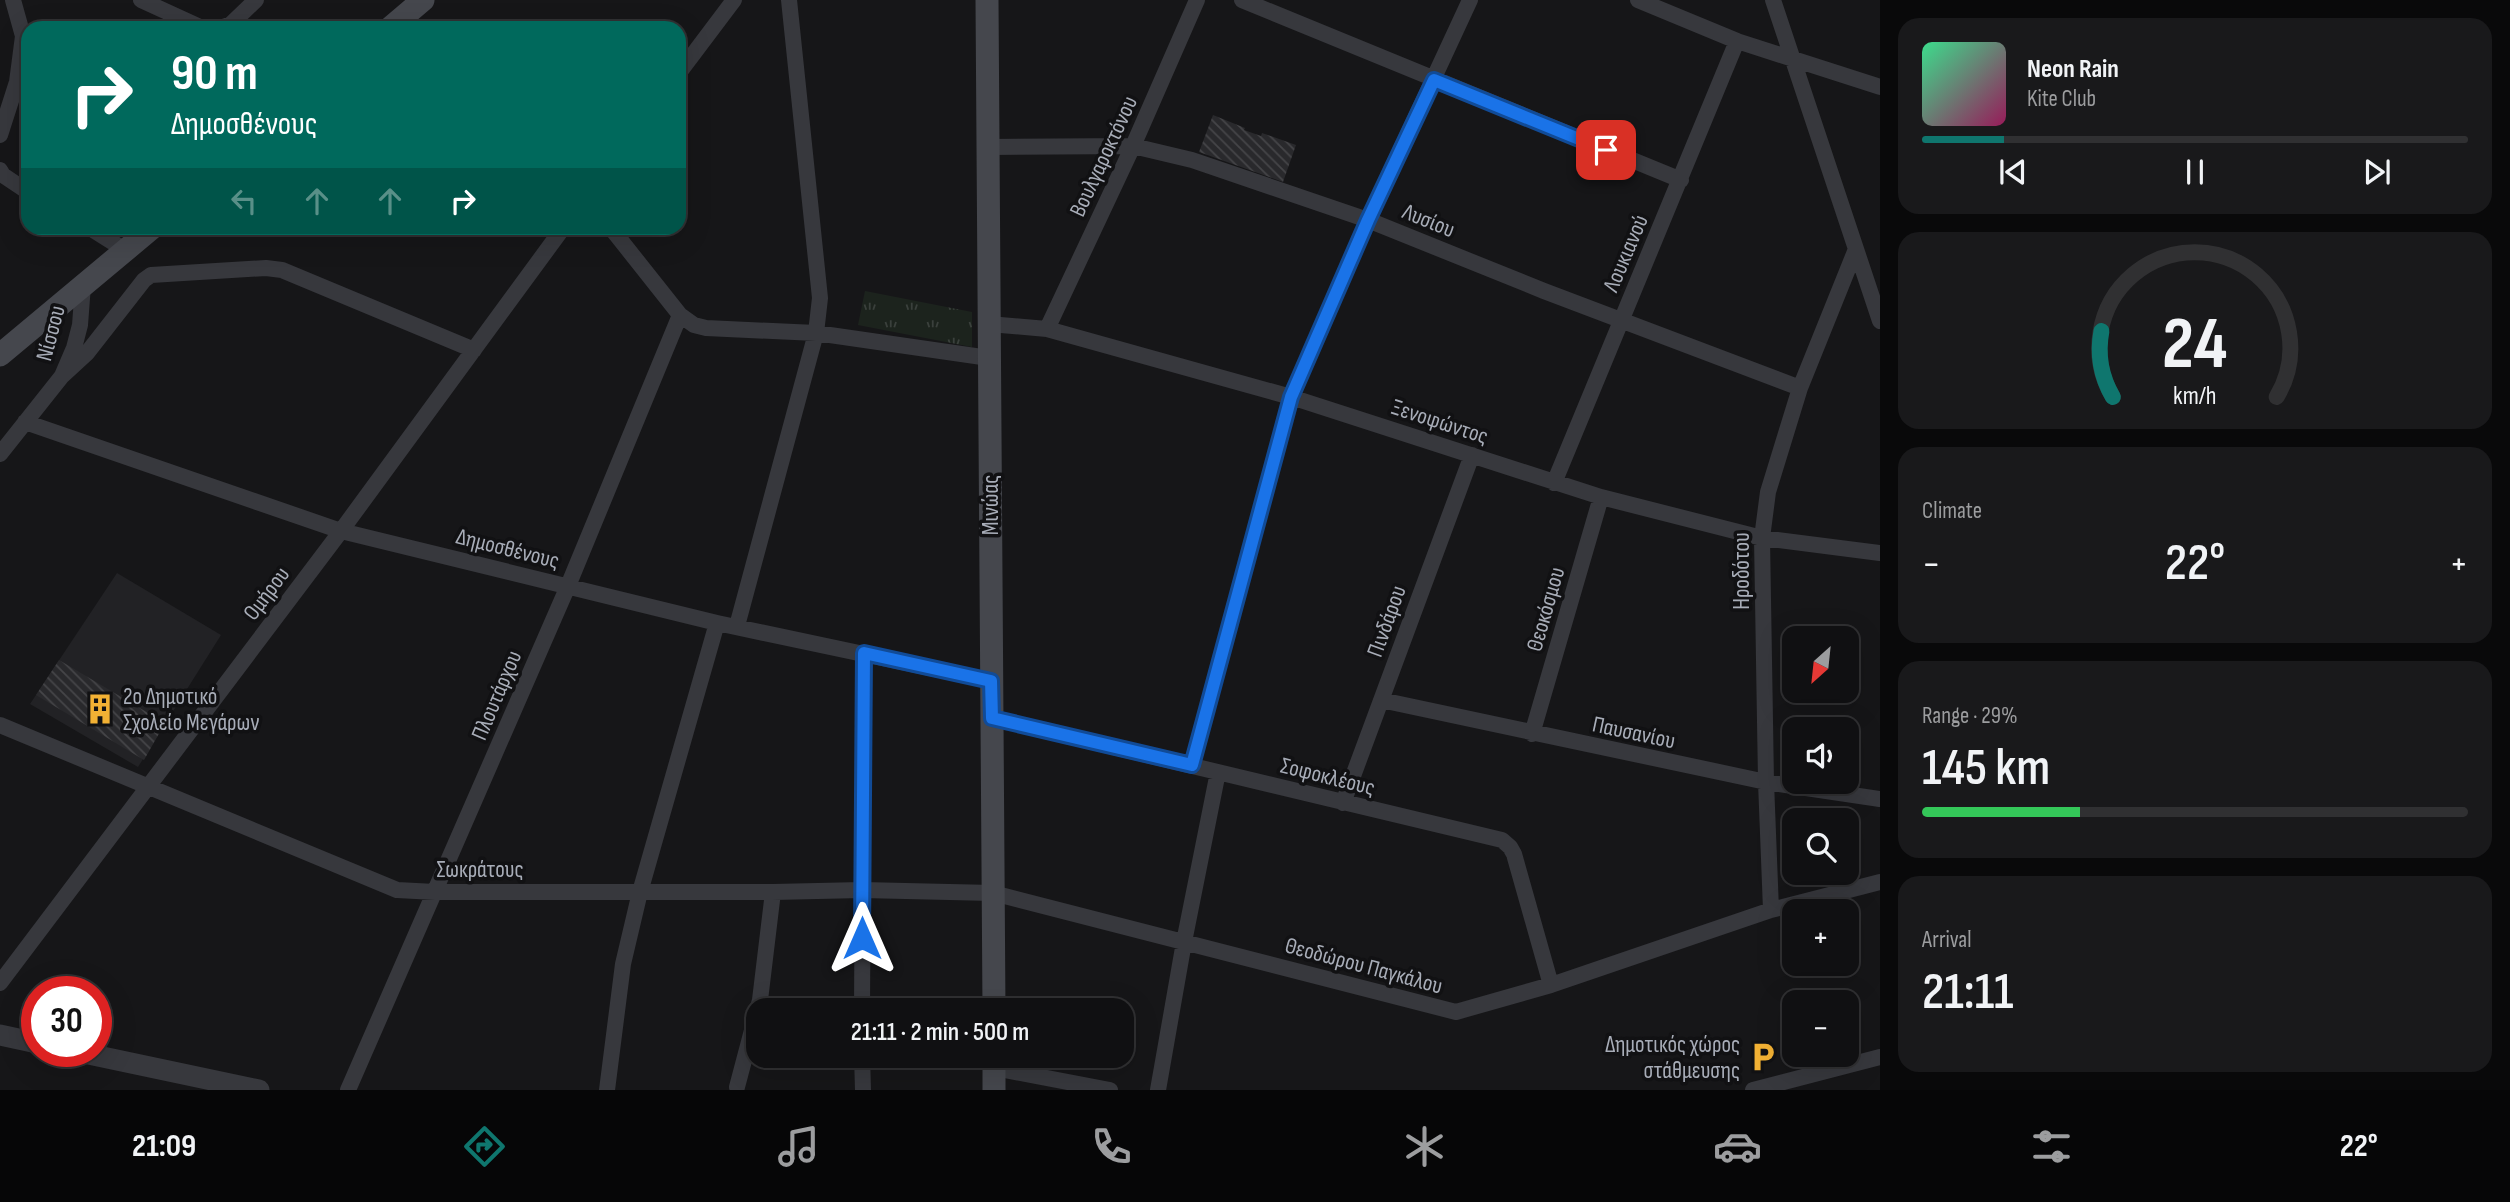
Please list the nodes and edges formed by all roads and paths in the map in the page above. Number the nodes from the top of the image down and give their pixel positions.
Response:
1 (13, 0) edge
2 (141, 0) edge
3 (256, 0) edge
4 (423, 0) edge
5 (734, 0) edge
6 (789, 0) edge
7 (987, 0) edge
8 (1197, 0) edge
9 (1242, 0) edge
10 (1470, 0) edge
11 (1638, 0) edge
12 (1773, 0) edge
13 (187, 21) edge
14 (234, 21) edge
15 (398, 21) edge
16 (21, 29) edge
17 (1737, 41) junction
18 (21, 51) edge
19 (1792, 58) junction
20 (686, 64) edge
21 (1434, 80) junction
22 (1880, 87) edge
23 (0, 135) edge
24 (1133, 146) junction
25 (988, 147) junction
26 (0, 170) edge
27 (1681, 180) junction
28 (21, 187) edge
29 (1368, 220) junction
30 (101, 235) edge
31 (143, 235) edge
32 (558, 235) edge
33 (617, 235) edge
34 (1856, 249) junction
35 (125, 250) junction
36 (83, 285) junction
37 (681, 315) junction
38 (1621, 320) junction
39 (1880, 321) edge
40 (989, 324) junction
41 (1047, 329) junction
42 (816, 333) junction
43 (474, 350) junction
44 (0, 355) edge
45 (989, 358) junction
46 (62, 376) junction
47 (1800, 387) junction
48 (1291, 397) junction
49 (25, 422) junction
50 (0, 454) edge
51 (1472, 455) junction
52 (1554, 483) junction
53 (1601, 497) junction
54 (341, 531) junction
55 (1762, 538) junction
56 (1880, 553) edge
57 (568, 586) junction
58 (717, 623) junction
59 (737, 626) junction
60 (864, 653) junction
61 (991, 681) junction
62 (1381, 700) junction
63 (992, 718) junction
64 (0, 725) edge
65 (1532, 734) junction
66 (1192, 765) junction
67 (1218, 772) junction
68 (1766, 782) junction
69 (149, 786) junction
70 (1880, 799) edge
71 (1343, 803) junction
72 (1880, 882) edge
73 (862, 890) junction
74 (435, 892) junction
75 (640, 892) junction
76 (774, 892) junction
77 (993, 892) junction
78 (1772, 910) junction
79 (1184, 942) junction
80 (0, 983) edge
81 (1551, 985) junction
82 (862, 998) edge
83 (993, 998) edge
84 (0, 1035) edge
85 (21, 1040) edge
86 (1880, 1057) edge
87 (112, 1059) edge
88 (863, 1068) edge
89 (994, 1071) edge
90 (1805, 1084) edge
91 (737, 1087) dead end
92 (259, 1090) edge
93 (348, 1090) edge
94 (607, 1090) edge
95 (863, 1090) edge
96 (1110, 1090) edge
97 (1158, 1090) edge
98 (1753, 1090) edge

1 - 16 street
2 - 13 street
3 - 14 street
4 - 15 main road
5 - 20 street
6 - 42 street
7 - 25 main road, Μινώας
8 - 24 street, Βουλγαροκτόνου
9 - 21 street
10 - 21 street
11 - 17 street
12 - 19 street
17 - 19 street
17 - 27 street, Λουκιανού
18 - 23 street
19 - 22 street
19 - 34 street
21 - 27 street
21 - 29 street
24 - 25 street, Λυσίου
24 - 29 street, Λυσίου
24 - 41 street, Βουλγαροκτόνου
25 - 40 main road, Μινώας
26 - 28 street
27 - 38 street, Λουκιανού
29 - 38 street, Λυσίου
29 - 48 street
30 - 35 street
31 - 35 main road
32 - 43 street, Ομήρου
33 - 37 street
34 - 39 street
34 - 47 street, Ηροδότου
35 - 36 main road
36 - 44 main road
36 - 46 street, Νίσσου
37 - 42 street
37 - 57 street, Πλουτάρχου
38 - 47 street, Λυσίου
38 - 52 street, Λουκιανού
40 - 41 street, Ξενοφώντος
40 - 45 main road, Μινώας
41 - 48 street, Ξενοφώντος
42 - 45 street
42 - 59 street
43 - 46 street
43 - 54 street, Ομήρου
45 - 61 main road, Μινώας
46 - 49 street, Νίσσου
47 - 55 street, Ηροδότου
48 - 51 street, Ξενοφώντος
48 - 66 street
49 - 50 street, Νίσσου
49 - 54 street, Δημοσθένους
51 - 52 street, Ξενοφώντος
51 - 62 street, Πινδάρου
52 - 53 street, Ξενοφώντος
53 - 55 street, Ξενοφώντος
53 - 65 street, Θεοκόσμου
54 - 57 street, Δημοσθένους
54 - 69 street, Ομήρου
55 - 56 street, Ξενοφώντος
55 - 68 street, Ηροδότου
57 - 58 street, Δημοσθένους
57 - 74 street, Πλουτάρχου
58 - 59 street, Δημοσθένους
58 - 75 street
59 - 60 street, Δημοσθένους
60 - 61 street, Δημοσθένους
60 - 73 street
61 - 63 main road, Μινώας
62 - 65 street, Παυσανίου
62 - 71 street, Πινδάρου
63 - 66 street, Σοφοκλέους
63 - 77 main road, Μινώας
64 - 69 street, Σωκράτους
65 - 68 street, Παυσανίου
66 - 67 street, Σοφοκλέους
67 - 71 street, Σοφοκλέους
67 - 79 street
68 - 70 street, Παυσανίου
68 - 78 street, Ηροδότου
69 - 74 street, Σωκράτους
69 - 80 street, Ομήρου
71 - 81 street, Σοφοκλέους
72 - 78 street, Θεοδώρου Παγκάλου
73 - 76 street, Σωκράτους
73 - 77 street, Σωκράτους
73 - 82 street
74 - 75 street, Σωκράτους
74 - 93 street, Πλουτάρχου
75 - 76 street, Σωκράτους
75 - 94 street
76 - 91 street
77 - 79 street, Θεοδώρου Παγκάλου
77 - 83 main road, Μινώας
78 - 81 street, Θεοδώρου Παγκάλου
79 - 81 street, Θεοδώρου Παγκάλου
79 - 97 street
84 - 85 street
86 - 90 street
87 - 92 street
88 - 95 street
89 - 96 street
90 - 98 street

